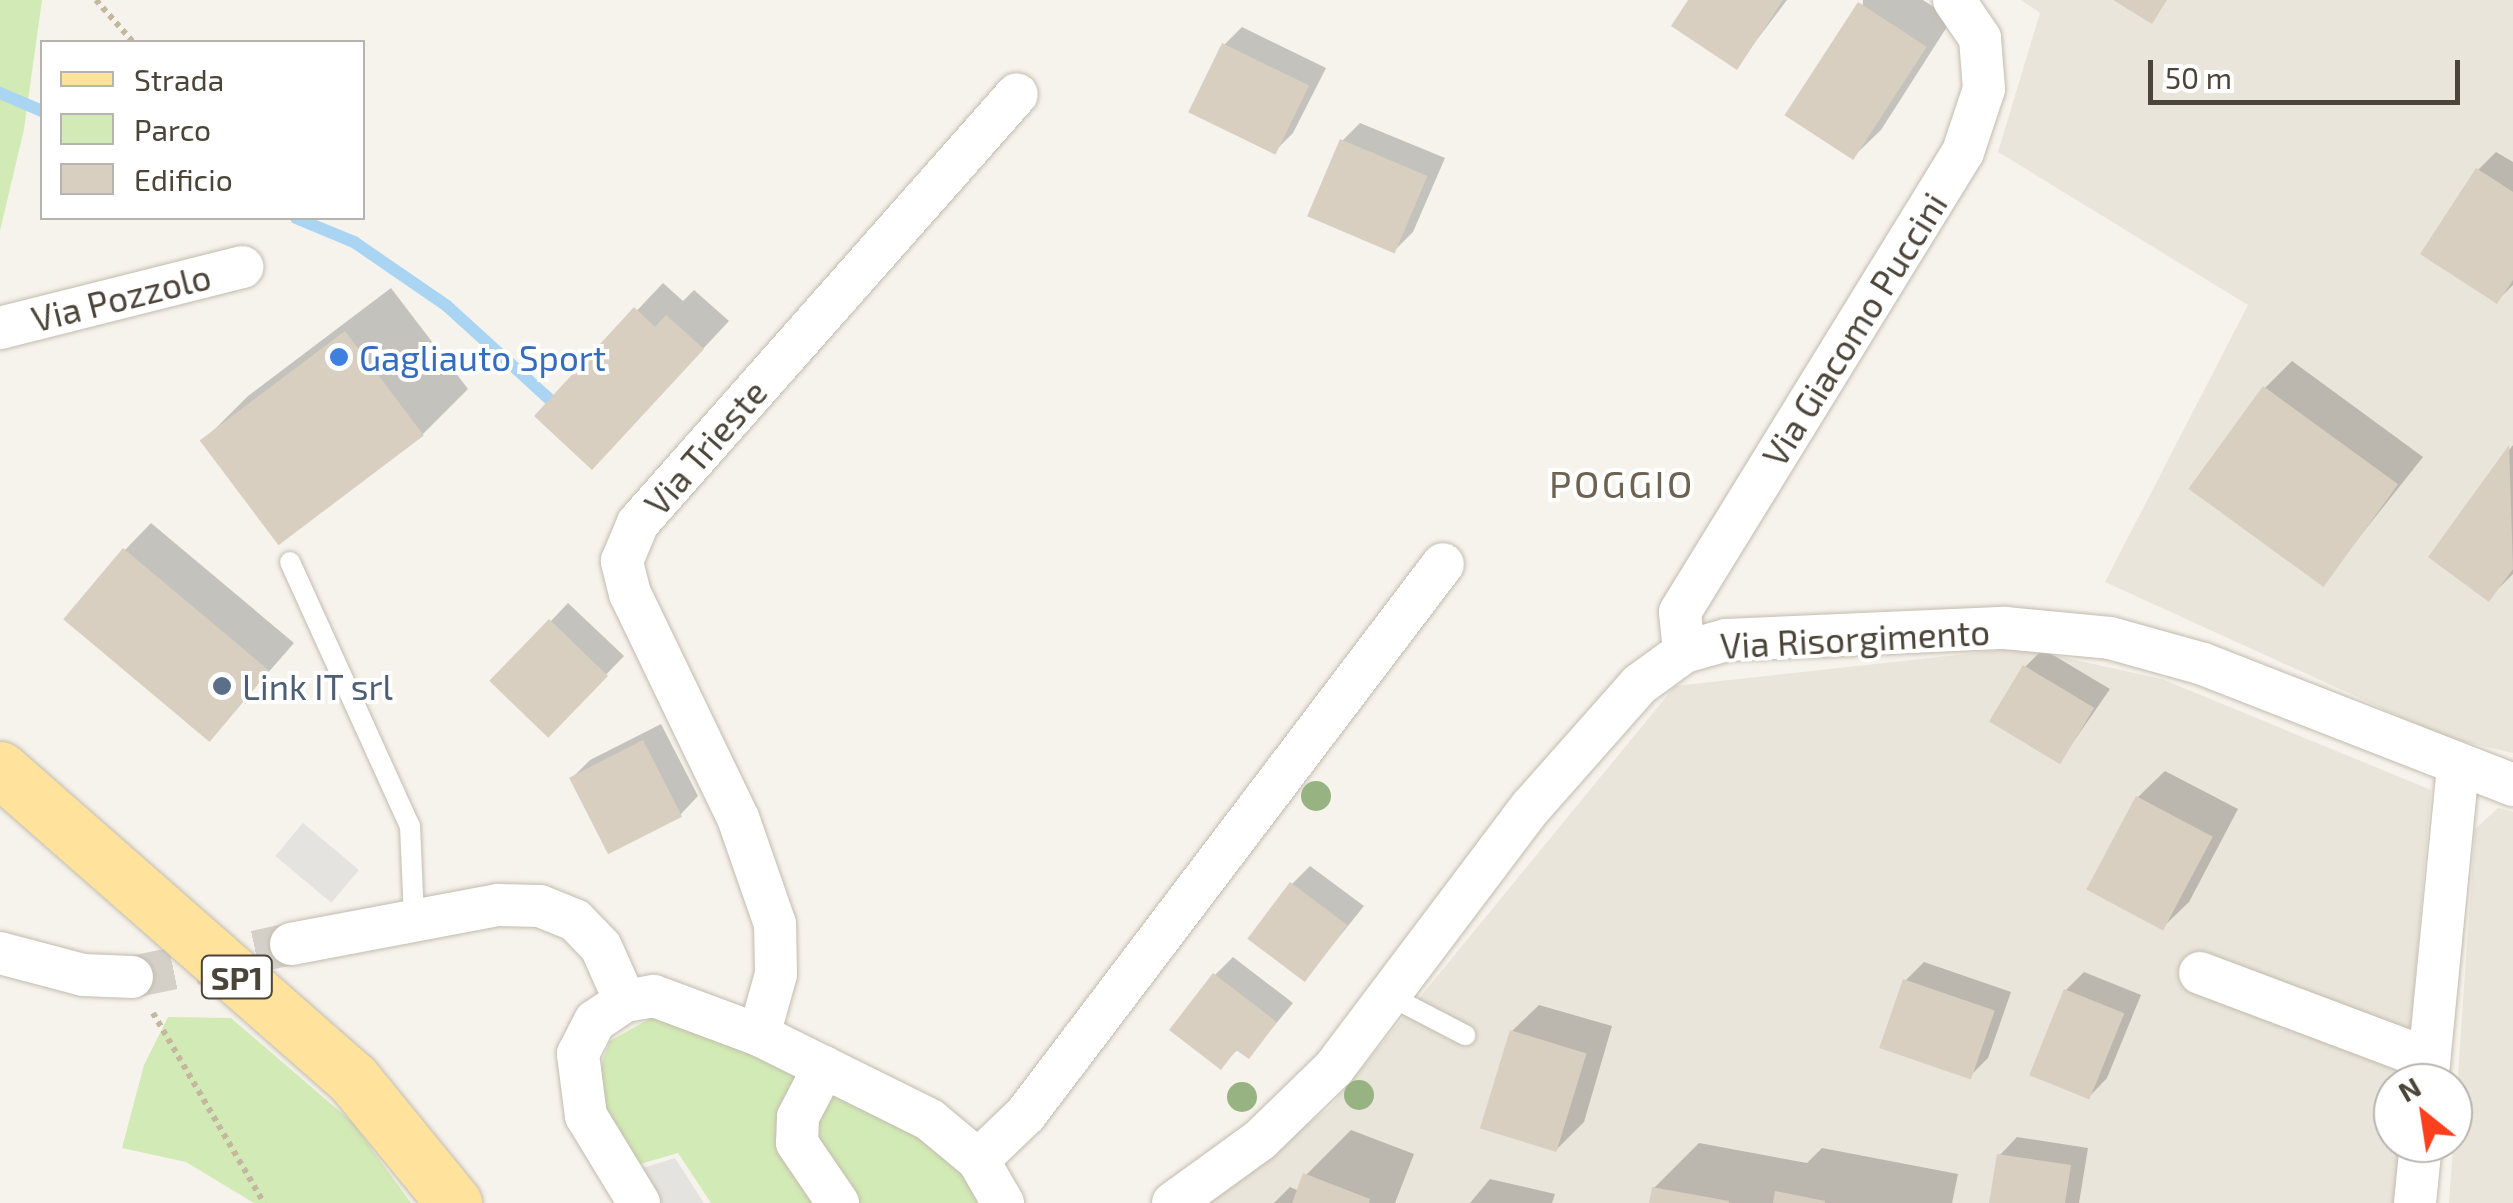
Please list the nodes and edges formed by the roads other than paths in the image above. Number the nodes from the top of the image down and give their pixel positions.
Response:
1 (1954, 0) edge
2 (1017, 94) dead end
3 (242, 267) dead end
4 (0, 328) edge
5 (290, 562) dead end
6 (1443, 564) dead end
7 (1684, 652) junction
8 (2458, 765) junction
9 (0, 769) edge
10 (2513, 784) edge
11 (414, 919) junction
12 (291, 944) tunnel mouth
13 (0, 953) edge
14 (2200, 974) dead end
15 (132, 978) tunnel mouth
16 (1390, 996) junction
17 (625, 1001) junction
18 (759, 1035) junction
19 (1465, 1035) dead end
20 (2409, 1063) edge
21 (2429, 1063) edge
22 (824, 1067) junction
23 (978, 1160) junction
24 (2419, 1163) edge
25 (454, 1203) edge
26 (639, 1203) edge
27 (838, 1203) edge
28 (1002, 1203) edge
29 (1173, 1203) edge
30 (2416, 1203) edge

1 - 7 street, Via Giacomo Puccini
2 - 18 street, Via Trieste
3 - 4 street, Via Pozzolo
5 - 11 lane
6 - 23 street
7 - 8 street, Via Risorgimento
7 - 16 street, Via Risorgimento
8 - 10 street, Via Risorgimento
8 - 21 street
9 - 25 main road, SP1
11 - 12 street
11 - 17 street
13 - 15 street
14 - 20 street
16 - 19 lane
16 - 29 street, Via Risorgimento
17 - 18 street
17 - 26 street
18 - 22 street
22 - 23 street
22 - 27 street
23 - 28 street
24 - 30 street

